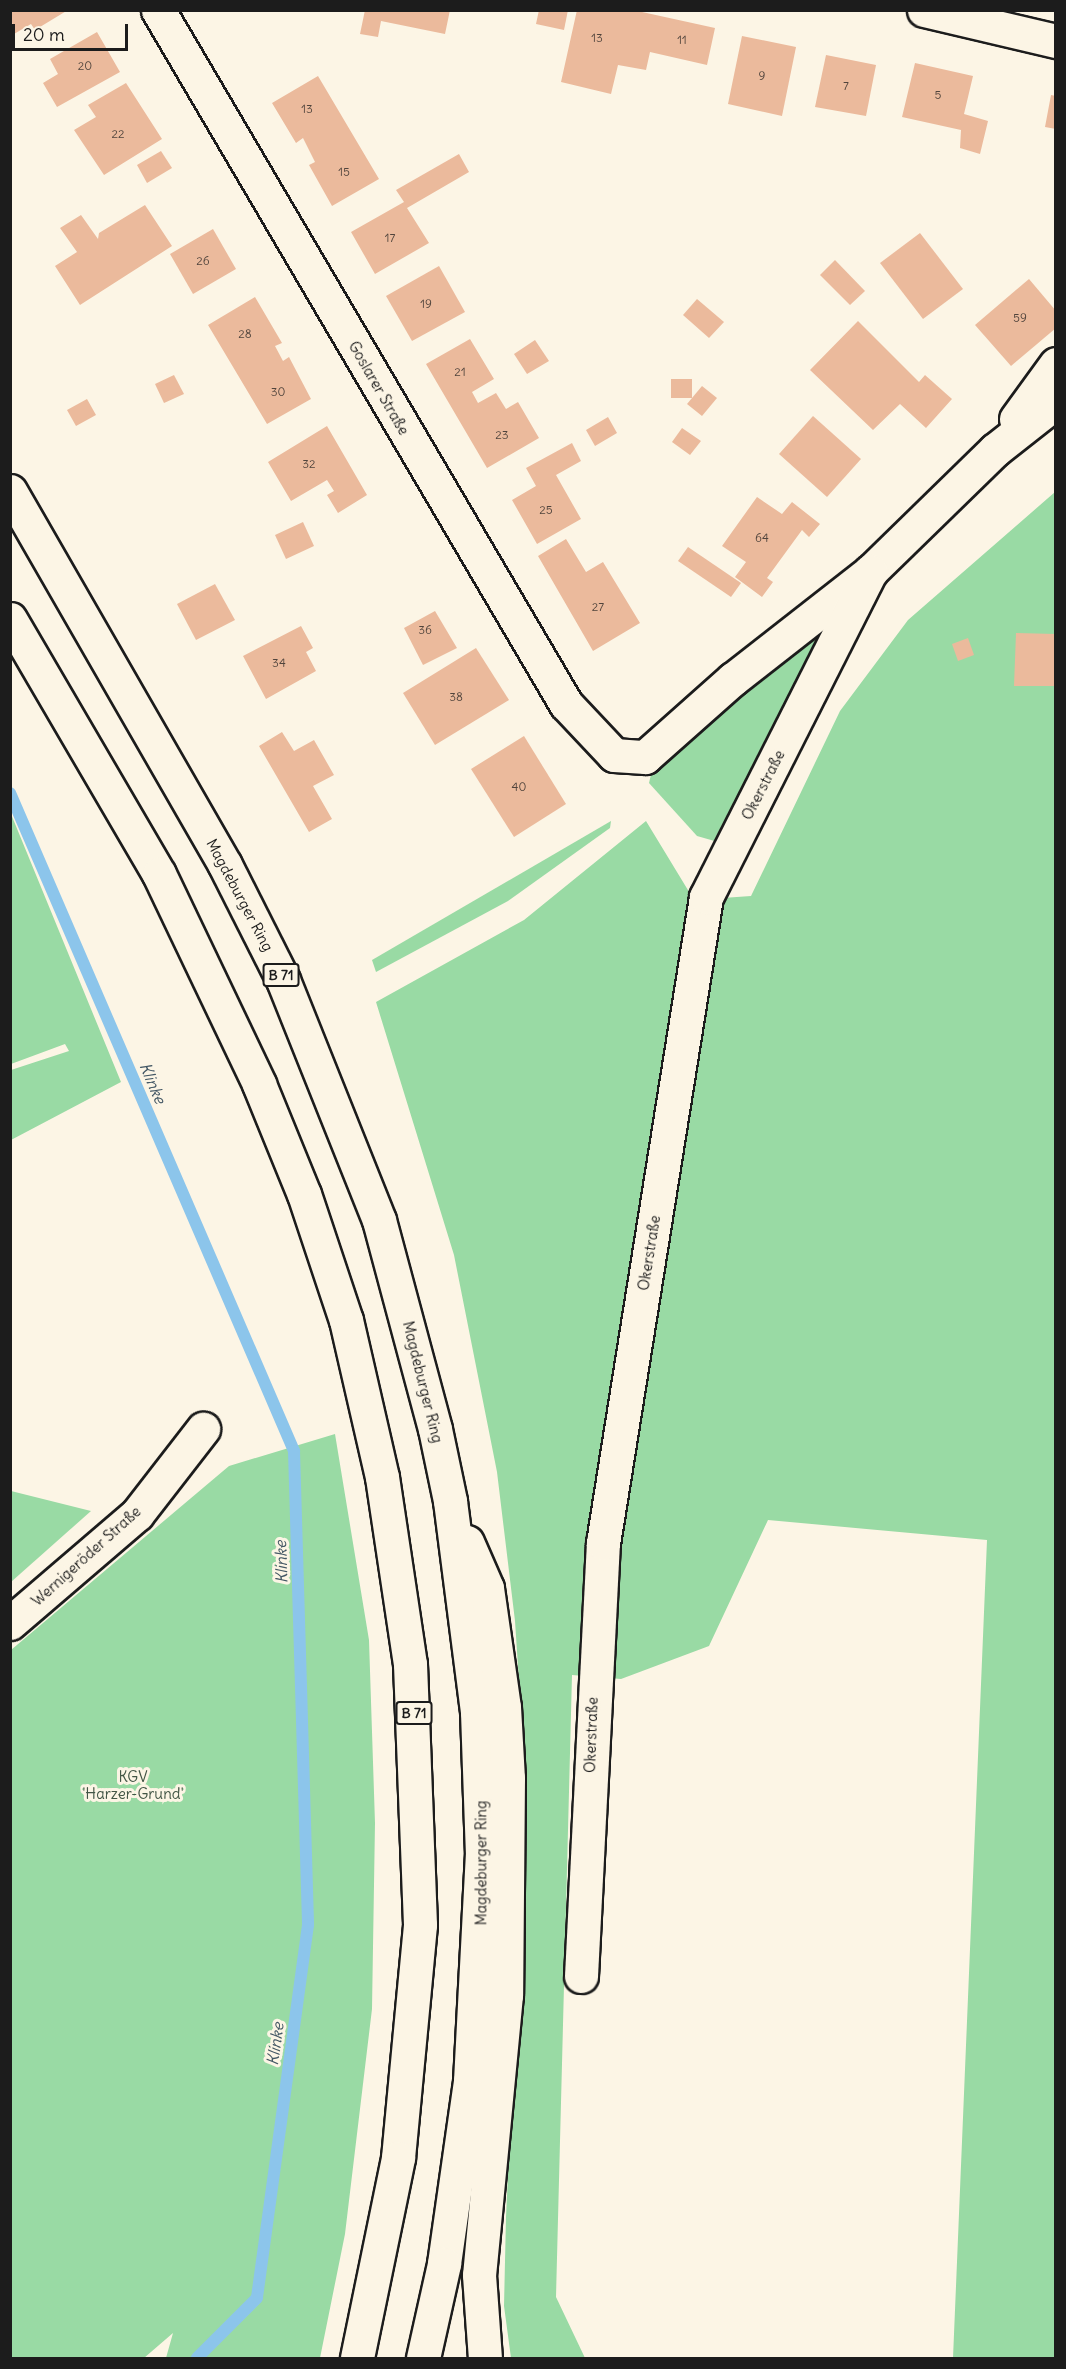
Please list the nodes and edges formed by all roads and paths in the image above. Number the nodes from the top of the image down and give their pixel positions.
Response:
1 (158, 10) edge
2 (924, 10) edge
3 (1056, 41) edge
4 (1056, 364) edge
5 (1056, 402) edge
6 (994, 450) junction
7 (10, 491) edge
8 (872, 571) junction
9 (15, 632) edge
10 (614, 755) joint
11 (203, 1429) dead end
12 (450, 1501) junction
13 (10, 1623) edge
14 (581, 1976) dead end
15 (357, 2358) edge
16 (423, 2358) edge
17 (485, 2358) edge

1 - 10 main road, Goslarer Straße
2 - 3 main road
4 - 6 main road, Okerstraße
5 - 6 main road, Okerstraße
6 - 8 main road, Okerstraße
7 - 12 main road, Magdeburger Ring / B 71
8 - 10 main road, Okerstraße
8 - 14 main road, Okerstraße
9 - 15 main road, B 71
11 - 13 main road, Wernigeröder Straße
12 - 16 main road, Magdeburger Ring / B 71
12 - 17 main road

